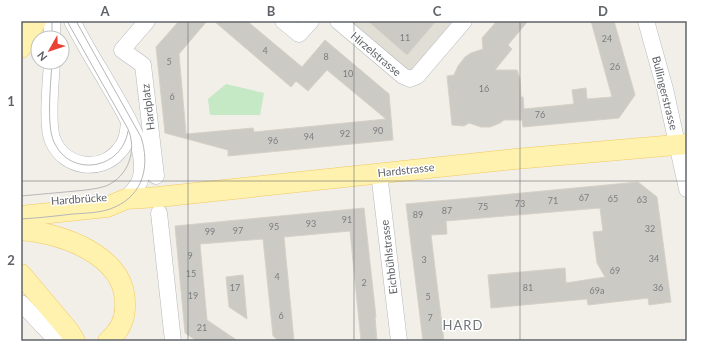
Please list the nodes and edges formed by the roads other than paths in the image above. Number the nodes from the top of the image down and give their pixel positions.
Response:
1 (36, 21) edge
2 (72, 21) edge
3 (147, 21) edge
4 (283, 21) edge
5 (311, 21) edge
6 (338, 21) edge
7 (464, 21) edge
8 (646, 21) edge
9 (21, 48) edge
10 (52, 70) edge
11 (129, 122) junction
12 (682, 144) edge
13 (379, 173) junction
14 (156, 176) dead end
15 (687, 189) edge
16 (115, 200) junction
17 (21, 204) edge
18 (160, 213) dead end
19 (21, 216) edge
20 (21, 230) edge
21 (22, 274) edge
22 (21, 303) edge
23 (56, 341) edge
24 (75, 341) edge
25 (108, 341) edge
26 (173, 341) edge
27 (399, 341) edge

1 - 9 main road
2 - 11 street
3 - 14 street, Hardplatz
4 - 5 street
6 - 7 street, Hirzelstrasse
8 - 12 street, Bullingerstrasse
10 - 11 street
11 - 16 street
12 - 13 main road, Hardstrasse
12 - 15 street, Bullingerstrasse
13 - 16 main road, Hardstrasse
13 - 27 street, Eichbühlstrasse
16 - 17 main road, Hardbrücke
16 - 19 main road, Hardbrücke
18 - 26 street
20 - 25 main road
21 - 24 main road
22 - 23 street

